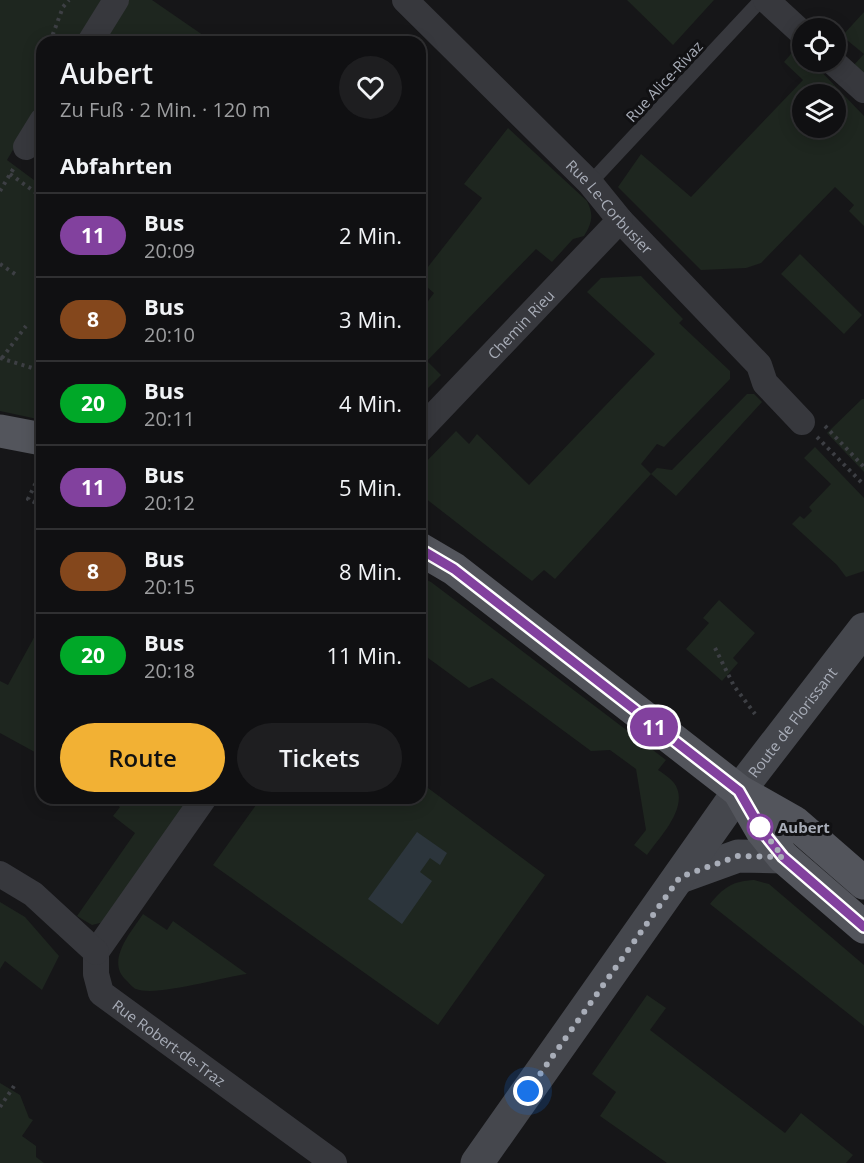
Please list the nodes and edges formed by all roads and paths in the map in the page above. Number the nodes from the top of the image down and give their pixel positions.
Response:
1 (69, 0) edge
2 (116, 0) edge
3 (405, 0) edge
4 (760, 0) edge
5 (766, 0) edge
6 (792, 24) edge
7 (52, 36) edge
8 (94, 36) edge
9 (844, 72) edge
10 (864, 90) edge
11 (36, 131) edge
12 (26, 147) dead end
13 (10, 174) dead end
14 (590, 183) junction
15 (36, 193) edge
16 (620, 220) junction
17 (0, 264) edge
18 (18, 276) dead end
19 (26, 326) dead end
20 (1, 358) edge
21 (36, 368) edge
22 (426, 424) edge
23 (805, 425) junction
24 (0, 431) edge
25 (36, 439) edge
26 (864, 467) edge
27 (36, 483) edge
28 (864, 485) edge
29 (36, 503) edge
30 (426, 553) edge
31 (864, 628) edge
32 (715, 648) dead end
33 (755, 714) dead end
34 (739, 791) junction
35 (200, 804) edge
36 (783, 857) junction
37 (0, 874) edge
38 (680, 877) junction
39 (864, 883) edge
40 (864, 927) edge
41 (96, 952) junction
42 (14, 1086) dead end
43 (0, 1107) edge
44 (334, 1163) edge
45 (477, 1163) edge

1 - 7 path
2 - 8 street
3 - 14 street, Rue Le-Corbusier
4 - 14 lane, Rue Alice-Rivaz
5 - 6 street
9 - 10 street
11 - 12 street
13 - 15 path
14 - 16 street, Rue Le-Corbusier
16 - 22 street, Chemin Rieu
16 - 23 street, Rue Le-Corbusier
17 - 18 path
19 - 20 path
20 - 21 path
23 - 26 path
23 - 28 path
24 - 25 main road
27 - 29 path
30 - 34 main road
31 - 34 main road, Route de Florissant
32 - 33 path
34 - 36 main road
34 - 38 main road, Route de Florissant
34 - 39 main road
35 - 41 street
36 - 38 main road
36 - 40 main road
37 - 41 street
38 - 45 main road, Route de Florissant
41 - 44 street, Rue Robert-de-Traz
42 - 43 path

